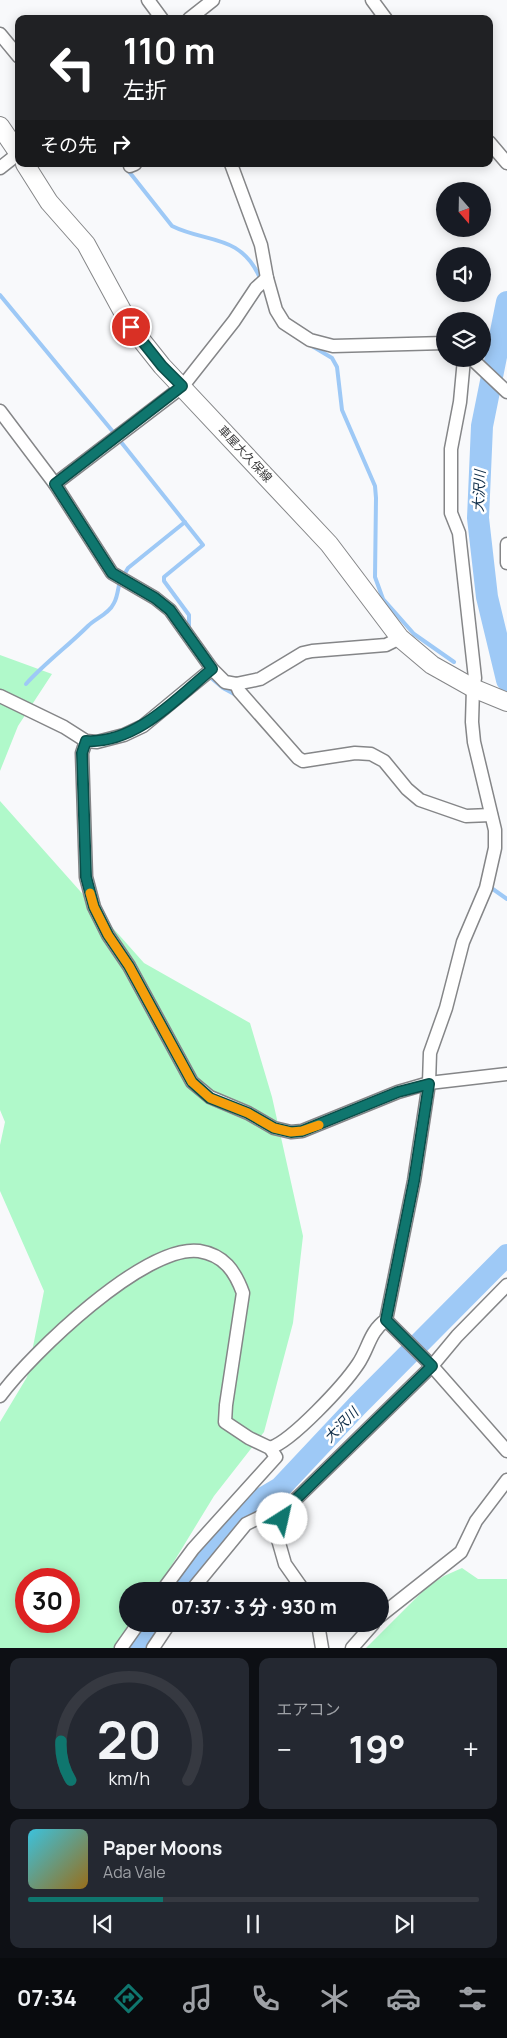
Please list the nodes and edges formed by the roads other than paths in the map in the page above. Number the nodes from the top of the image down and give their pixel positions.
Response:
1 (148, 0) edge
2 (213, 0) edge
3 (372, 0) edge
4 (159, 15) edge
5 (194, 15) edge
6 (383, 15) edge
7 (0, 34) edge
8 (15, 52) edge
9 (0, 126) edge
10 (15, 147) edge
11 (493, 147) edge
12 (15, 156) edge
13 (507, 163) edge
14 (27, 167) edge
15 (232, 167) edge
16 (0, 168) edge
17 (267, 278) junction
18 (436, 344) edge
19 (463, 367) edge
20 (480, 367) edge
21 (182, 386) junction
22 (507, 392) edge
23 (0, 411) edge
24 (55, 484) junction
25 (507, 544) edge
26 (507, 563) edge
27 (400, 638) junction
28 (212, 669) junction
29 (236, 684) junction
30 (479, 690) junction
31 (0, 696) edge
32 (507, 702) edge
33 (86, 741) junction
34 (491, 815) junction
35 (507, 1074) edge
36 (429, 1084) junction
37 (507, 1286) edge
38 (386, 1320) junction
39 (430, 1364) junction
40 (0, 1396) edge
41 (270, 1448) junction
42 (507, 1451) edge
43 (507, 1480) edge
44 (291, 1504) junction
45 (169, 1582) edge
46 (198, 1582) edge
47 (297, 1582) edge
48 (389, 1609) edge
49 (132, 1632) edge
50 (164, 1632) edge
51 (319, 1632) edge
52 (368, 1632) edge
53 (361, 1643) edge
54 (121, 1648) edge
55 (153, 1648) edge
56 (322, 1648) edge
57 (352, 1648) edge

1 - 4 street
2 - 5 street
3 - 6 street
7 - 8 street
9 - 10 main road
11 - 13 street
12 - 16 street
14 - 21 main road, 車屋大久保線
15 - 17 street
17 - 18 street
17 - 21 street
19 - 30 street
20 - 22 street
21 - 24 street
21 - 27 main road, 車屋大久保線
23 - 24 street
24 - 28 street
25 - 26 street
27 - 29 street
27 - 30 main road, 車屋大久保線
28 - 29 street
28 - 33 street
29 - 34 street
30 - 32 main road, 車屋大久保線
30 - 34 street
31 - 33 street
33 - 36 street
34 - 36 street
35 - 36 street
36 - 38 street
37 - 39 street
38 - 39 street
38 - 41 street
39 - 42 street
39 - 44 street
40 - 41 street
41 - 45 street
43 - 48 street
44 - 46 street
44 - 47 street
49 - 54 street
50 - 55 street
51 - 56 street
52 - 53 street
53 - 57 street

